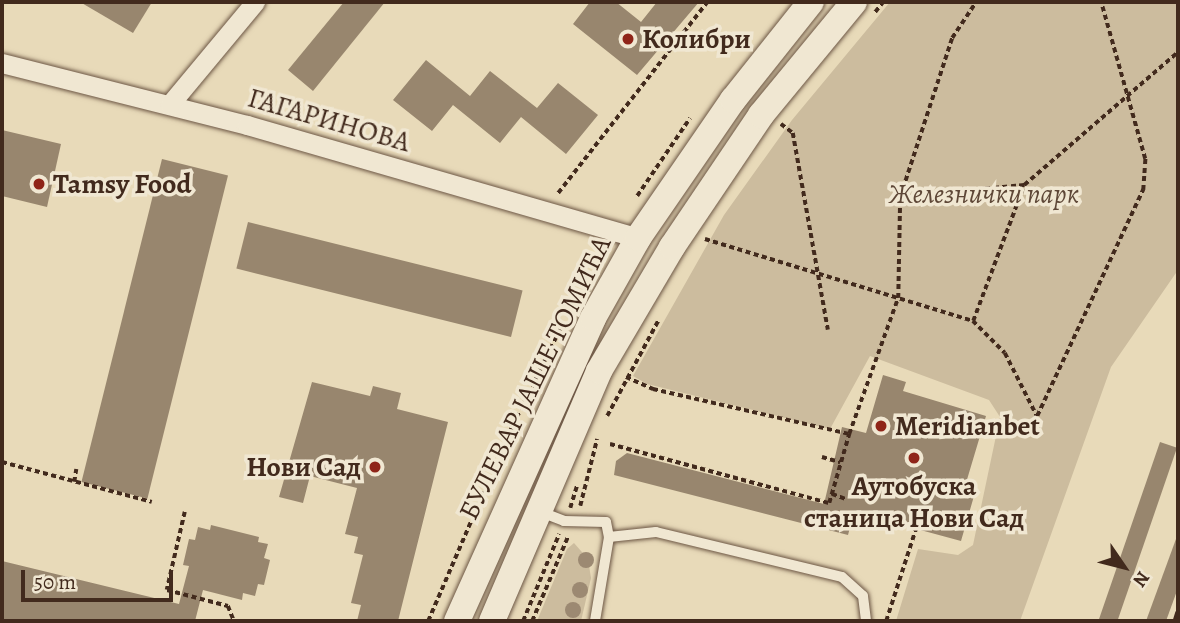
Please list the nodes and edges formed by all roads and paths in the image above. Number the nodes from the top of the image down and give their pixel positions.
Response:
1 (256, 2) edge
2 (706, 2) edge
3 (811, 2) edge
4 (877, 2) edge
5 (883, 2) edge
6 (976, 2) edge
7 (1101, 2) edge
8 (864, 11) edge
9 (1178, 52) edge
10 (2, 63) edge
11 (1128, 98) junction
12 (170, 104) junction
13 (789, 115) dead end
14 (782, 124) junction
15 (774, 135) dead end
16 (1024, 185) junction
17 (558, 193) dead end
18 (900, 197) junction
19 (710, 227) dead end
20 (638, 238) junction
21 (703, 238) junction
22 (699, 250) dead end
23 (817, 275) junction
24 (898, 298) junction
25 (665, 309) dead end
26 (653, 317) dead end
27 (972, 321) junction
28 (828, 330) dead end
29 (626, 377) junction
30 (593, 433) dead end
31 (849, 434) junction
32 (610, 444) dead end
33 (822, 457) dead end
34 (2, 462) edge
35 (840, 462) junction
36 (76, 469) dead end
37 (74, 482) junction
38 (832, 494) junction
39 (846, 499) dead end
40 (152, 502) dead end
41 (537, 510) junction
42 (186, 512) dead end
43 (564, 522) junction
44 (915, 528) dead end
45 (609, 537) junction
46 (234, 621) edge
47 (457, 621) edge
48 (492, 621) edge
49 (523, 621) edge
50 (595, 621) edge
51 (866, 621) edge
52 (886, 621) edge

1 - 12 street
2 - 17 path
3 - 20 main road, БУЛЕВАР ЈАШЕ ТОМИЋА
4 - 8 path
5 - 8 path
6 - 18 path
7 - 11 path
8 - 41 main road, БУЛЕВАР ЈАШЕ ТОМИЋА
9 - 11 path
10 - 12 street, ГАГАРИНОВА
11 - 16 path
11 - 27 path
12 - 20 street, ГАГАРИНОВА
13 - 14 path
14 - 15 path
14 - 23 path
16 - 18 path
16 - 27 path
18 - 24 path
19 - 21 path
20 - 47 main road, БУЛЕВАР ЈАШЕ ТОМИЋА
21 - 22 path
21 - 23 path
23 - 24 path
23 - 28 path
24 - 27 path
24 - 31 path
25 - 29 path
26 - 29 path
29 - 31 path
30 - 43 path
31 - 35 path
32 - 38 path
33 - 35 path
34 - 37 path
35 - 38 path
36 - 37 path
37 - 40 path
38 - 39 path
41 - 43 lane
41 - 48 main road, БУЛЕВАР ЈАШЕ ТОМИЋА
42 - 46 path
43 - 45 lane
43 - 49 path
44 - 52 path
45 - 50 lane
45 - 51 lane

